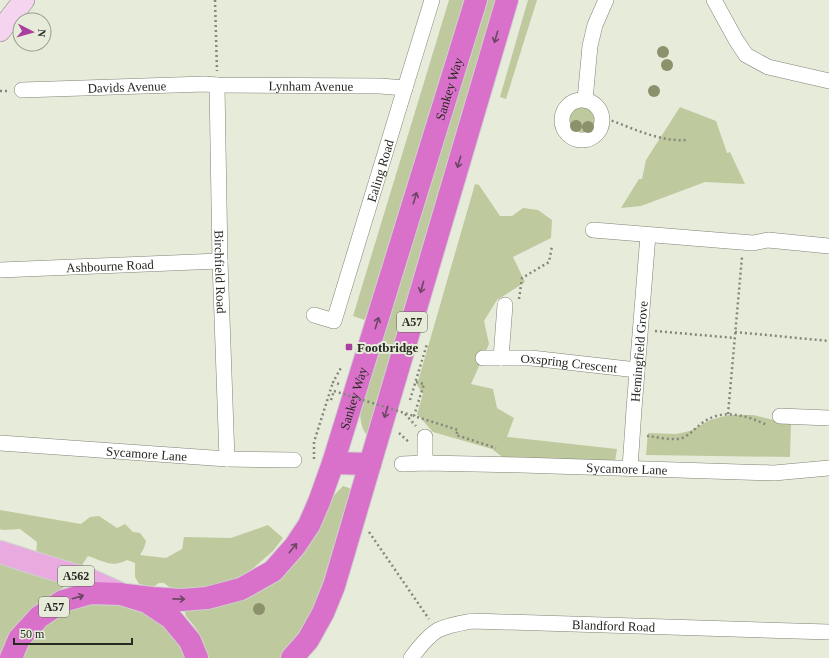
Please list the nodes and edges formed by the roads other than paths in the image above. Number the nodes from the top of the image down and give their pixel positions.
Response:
1 (24, 0) edge
2 (432, 0) edge
3 (476, 0) edge
4 (507, 0) edge
5 (606, 0) edge
6 (714, 0) edge
7 (0, 31) edge
8 (829, 81) edge
9 (217, 85) junction
10 (405, 88) junction
11 (32, 94) dead end
12 (585, 100) junction
13 (592, 230) dead end
14 (648, 235) junction
15 (829, 246) edge
16 (220, 261) junction
17 (0, 270) edge
18 (505, 305) road end
19 (314, 315) dead end
20 (483, 358) dead end
21 (501, 358) junction
22 (637, 370) junction
23 (780, 416) road end
24 (829, 418) edge
25 (425, 437) dead end
26 (0, 443) edge
27 (227, 459) junction
28 (294, 460) dead end
29 (323, 463) junction
30 (425, 463) junction
31 (370, 464) junction
32 (402, 464) dead end
33 (630, 468) junction
34 (829, 468) edge
35 (0, 552) edge
36 (123, 594) junction
37 (829, 632) edge
38 (11, 658) edge
39 (197, 658) edge
40 (292, 658) edge
41 (411, 658) edge

1 - 7 street
2 - 10 street, Ealing Road
29 -> 3 highway, Sankey Way / A57
4 -> 31 highway, A57
5 - 12 street
6 - 8 street
9 - 10 street, Lynham Avenue
9 - 11 street, Davids Avenue
9 - 16 street, Birchfield Road
10 - 19 street, Ealing Road
12 - 12 street
13 - 14 street
14 - 15 street
14 - 22 street, Hemingfield Grove
16 - 17 street, Ashbourne Road
16 - 27 street, Birchfield Road
18 - 21 street
20 - 21 street, Oxspring Crescent
21 - 22 street, Oxspring Crescent
22 - 33 street, Hemingfield Grove
23 - 24 street
25 - 30 street
26 - 27 street, Sycamore Lane
27 - 28 street, Sycamore Lane
29 - 31 highway
36 -> 29 highway, Sankey Way / A57
30 - 32 street, Sycamore Lane
30 - 33 street, Sycamore Lane
31 - 40 highway, A57
33 - 34 street, Sycamore Lane
35 - 36 main road, A562
38 -> 36 highway, A57
36 - 39 highway, A57
37 - 41 street, Blandford Road

